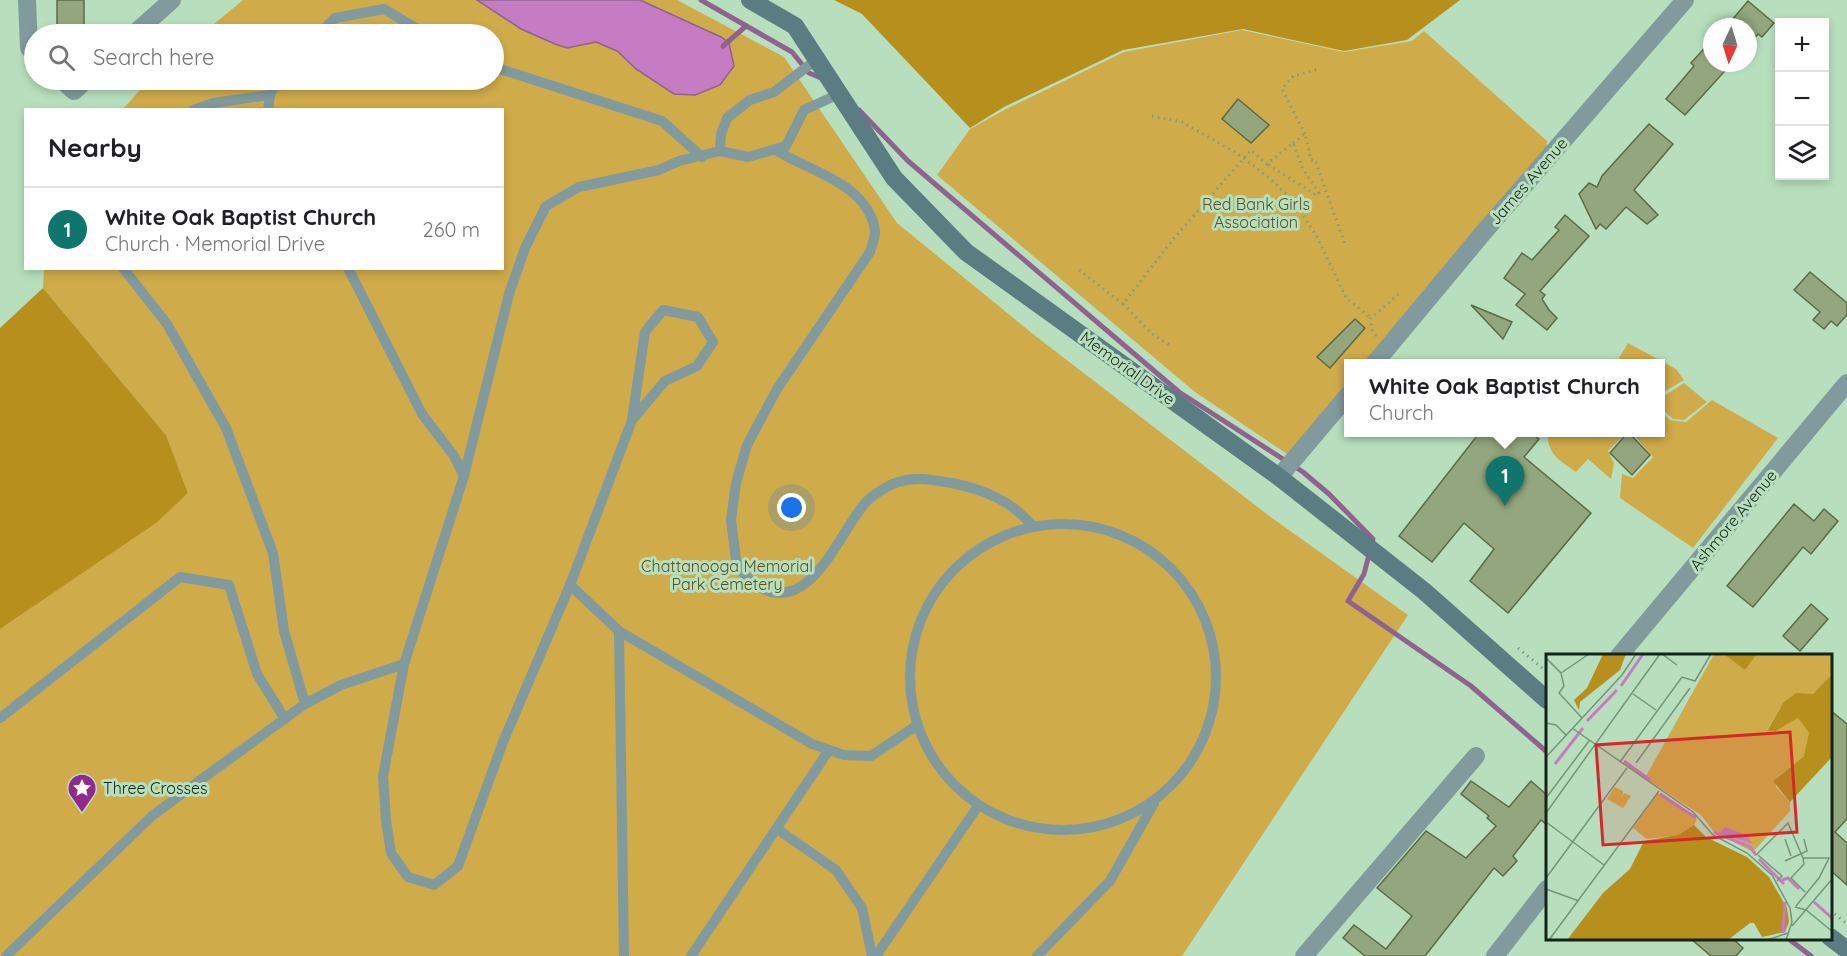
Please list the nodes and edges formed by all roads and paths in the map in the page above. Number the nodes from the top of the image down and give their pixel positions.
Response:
1 (27, 0) edge
2 (172, 0) edge
3 (750, 0) edge
4 (1685, 0) edge
5 (28, 24) edge
6 (145, 24) edge
7 (329, 24) edge
8 (409, 24) edge
9 (816, 60) junction
10 (1320, 69) dead end
11 (504, 70) edge
12 (273, 90) edge
13 (839, 94) junction
14 (270, 95) junction
15 (199, 108) edge
16 (268, 108) edge
17 (1152, 116) dead end
18 (1305, 134) junction
19 (1293, 143) junction
20 (776, 150) junction
21 (720, 151) junction
22 (702, 157) junction
23 (1244, 159) junction
24 (1267, 164) junction
25 (1346, 247) dead end
26 (125, 270) edge
27 (349, 270) edge
28 (1079, 270) dead end
29 (1401, 292) dead end
30 (1123, 304) junction
31 (1371, 318) junction
32 (1171, 346) dead end
33 (1387, 348) junction
34 (1377, 359) edge
35 (1847, 383) edge
36 (1344, 400) edge
37 (632, 420) junction
38 (464, 476) junction
39 (1279, 477) junction
40 (1031, 524) junction
41 (570, 585) junction
42 (619, 631) junction
43 (1621, 654) edge
44 (404, 663) junction
45 (1546, 699) edge
46 (305, 704) junction
47 (0, 718) edge
48 (285, 719) junction
49 (916, 726) junction
50 (829, 750) junction
51 (1476, 756) dead end
52 (1154, 803) junction
53 (978, 806) junction
54 (777, 830) junction
55 (1546, 890) edge
56 (1832, 912) edge
57 (1847, 924) edge
58 (1832, 939) edge
59 (1847, 950) edge
60 (6, 956) edge
61 (624, 956) edge
62 (691, 956) edge
63 (874, 956) edge
64 (1037, 956) edge
65 (1304, 956) edge
66 (1495, 956) edge

1 - 5 street
2 - 6 street
3 - 9 street, Memorial Drive
4 - 33 street, James Avenue
7 - 8 lane
9 - 13 street, Memorial Drive
9 - 21 lane
10 - 18 path
11 - 22 lane
12 - 14 lane
13 - 20 lane
13 - 39 street, Memorial Drive
14 - 15 lane
14 - 16 lane
17 - 23 path
18 - 19 path
18 - 25 path
19 - 24 path
19 - 24 path
20 - 21 lane
20 - 40 lane
21 - 22 lane
22 - 38 lane
23 - 24 path
23 - 30 path
23 - 31 path
26 - 46 lane
27 - 38 lane
28 - 30 path
29 - 31 path
30 - 32 path
31 - 33 path
33 - 34 street, James Avenue
35 - 43 street, Ashmore Avenue
36 - 39 street
37 - 37 lane
37 - 41 lane
38 - 44 lane
39 - 45 street, Memorial Drive
40 - 49 lane
40 - 52 lane
41 - 42 lane
41 - 44 lane
42 - 50 lane
42 - 61 lane
44 - 46 lane
46 - 48 lane
47 - 48 lane
48 - 60 lane
49 - 50 lane
49 - 53 lane
50 - 54 lane
51 - 65 street
52 - 53 lane
52 - 64 lane
53 - 63 lane
54 - 62 lane
54 - 63 lane
55 - 66 street
56 - 57 path
58 - 59 street

